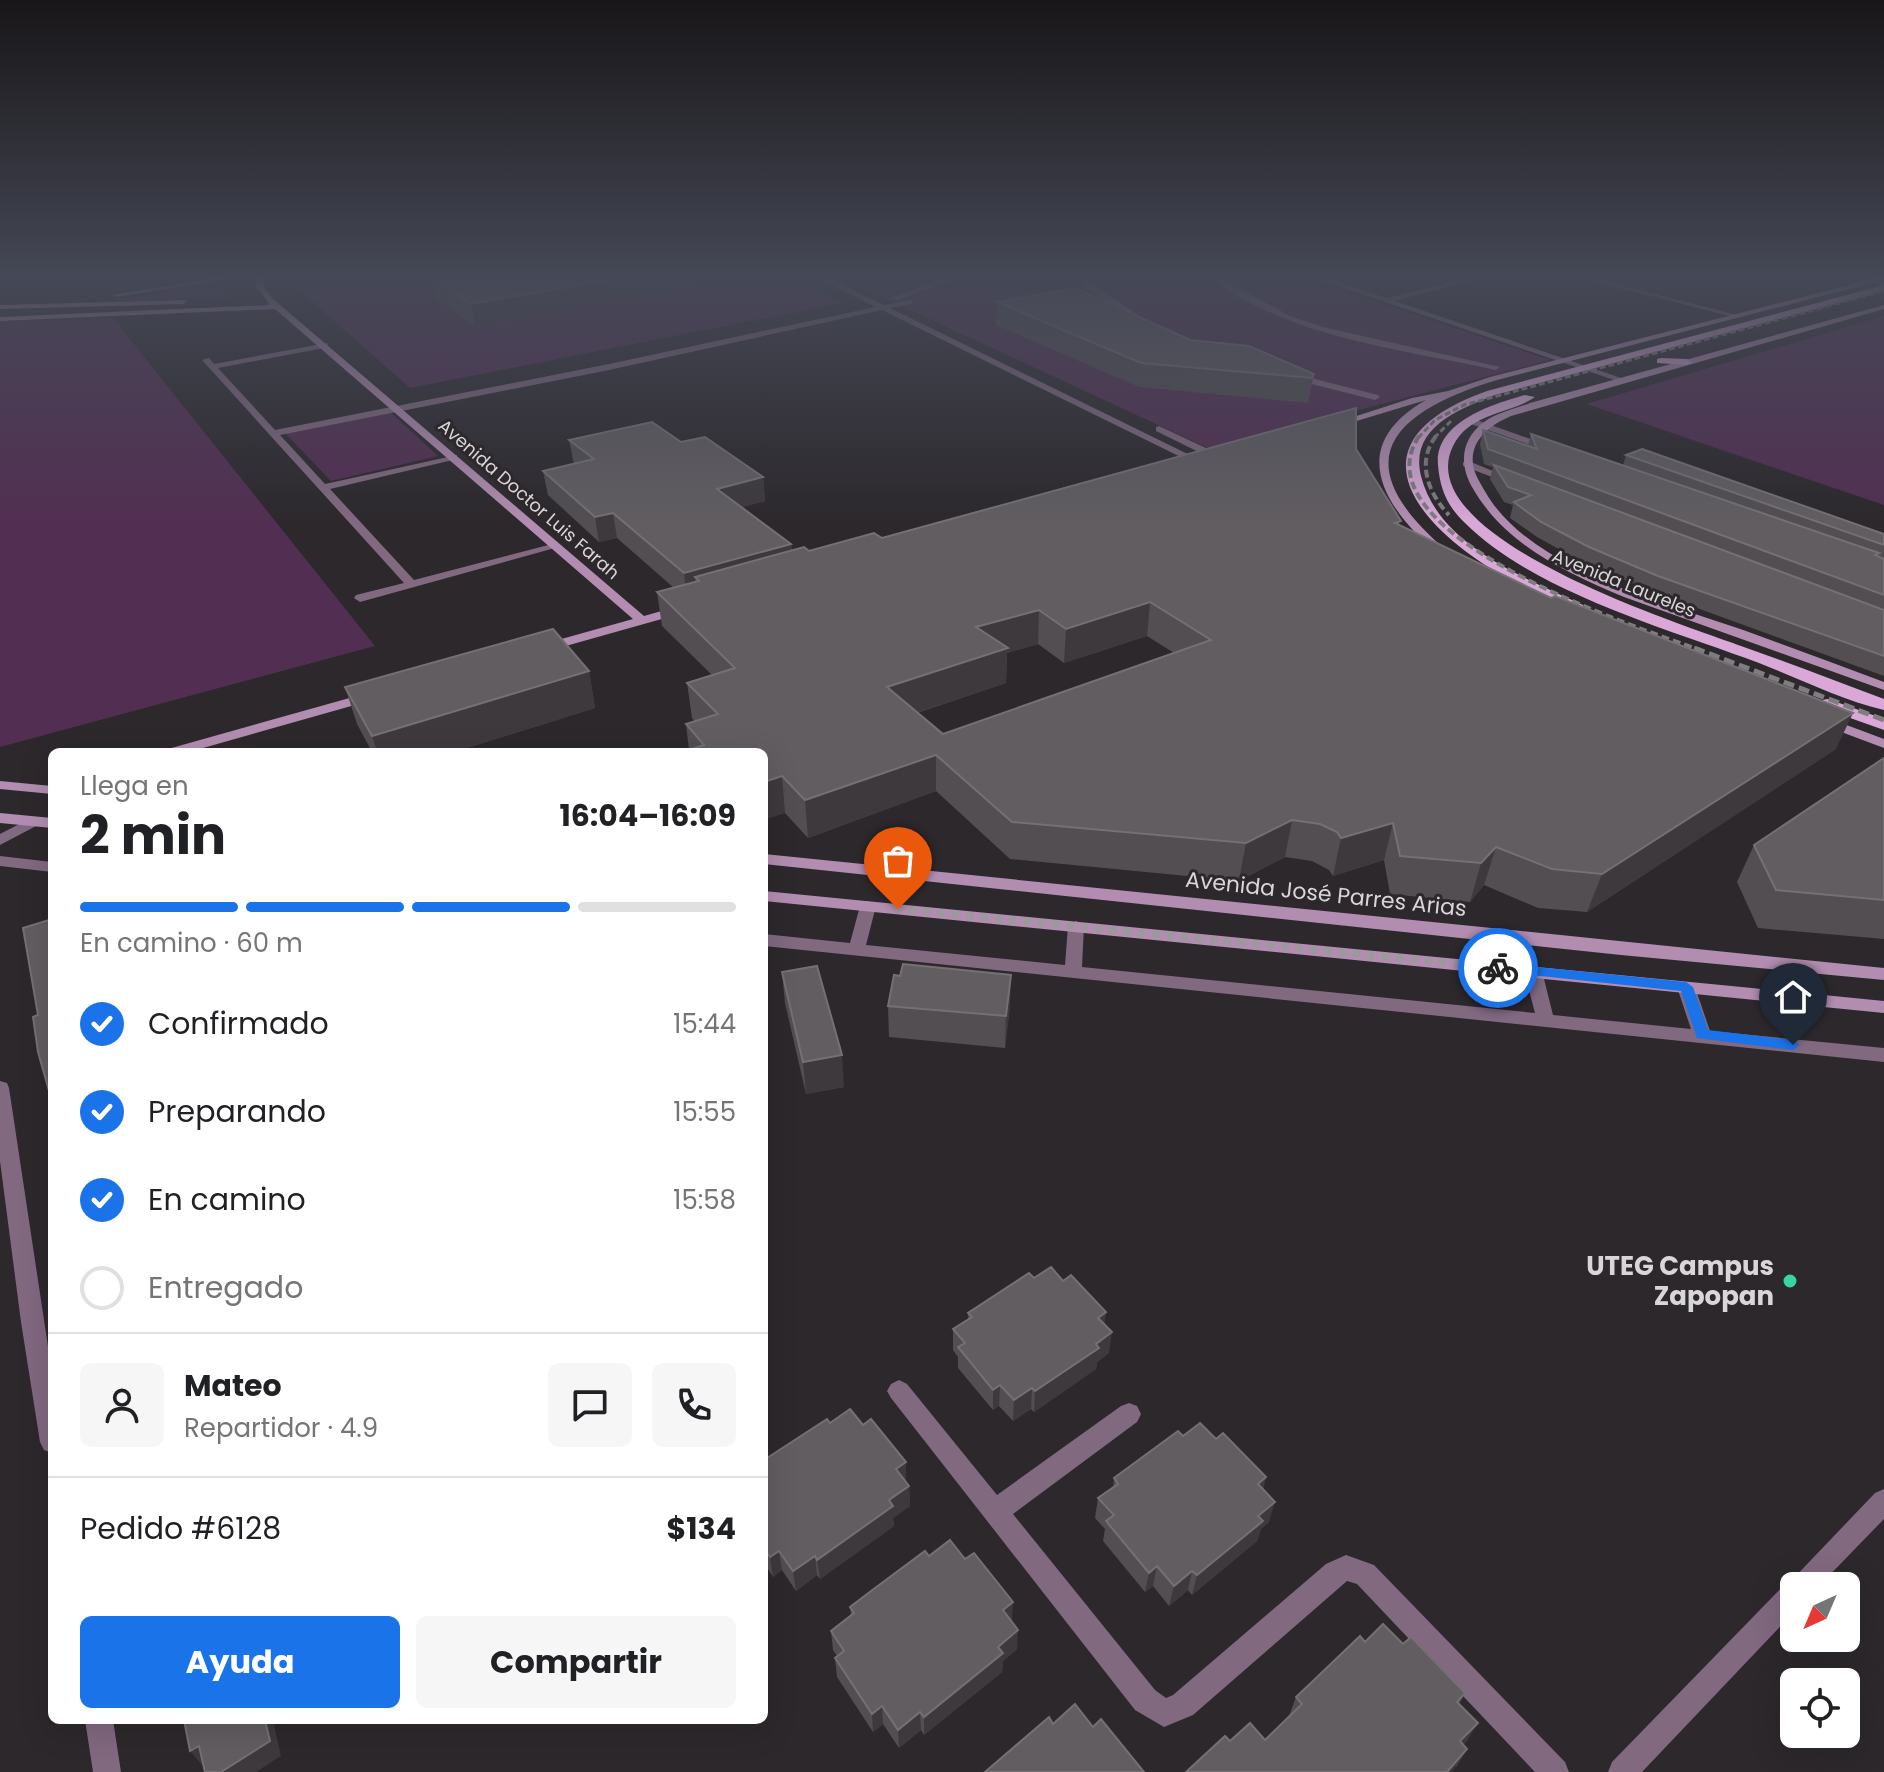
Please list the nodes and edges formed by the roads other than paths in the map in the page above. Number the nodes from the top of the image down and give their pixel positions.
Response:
1 (243, 358) edge
2 (339, 358) edge
3 (633, 358) edge
4 (992, 358) edge
5 (1007, 358) edge
6 (1453, 358) edge
7 (1563, 358) edge
8 (1579, 358) edge
9 (1619, 358) edge
10 (1673, 358) edge
11 (1702, 358) edge
12 (1570, 360) junction
13 (1661, 361) junction
14 (1687, 362) junction
15 (1587, 366) junction
16 (1496, 367) dead end
17 (1286, 375) edge
18 (1616, 376) junction
19 (1455, 392) junction
20 (1375, 397) dead end
21 (397, 408) junction
22 (1361, 417) junction
23 (1471, 421) junction
24 (1332, 425) edge
25 (1485, 426) junction
26 (1396, 428) junction
27 (273, 433) junction
28 (1557, 451) edge
29 (1233, 454) edge
30 (453, 457) junction
31 (1219, 458) junction
32 (1201, 463) junction
33 (1467, 464) junction
34 (1187, 467) edge
35 (1520, 484) edge
36 (323, 488) junction
37 (556, 546) junction
38 (1453, 559) edge
39 (412, 585) junction
40 (360, 598) dead end
41 (697, 605) edge
42 (1594, 614) edge
43 (641, 620) junction
44 (536, 650) edge
45 (1884, 686) edge
46 (386, 692) edge
47 (1817, 699) edge
48 (1884, 705) edge
49 (1817, 718) edge
50 (1884, 725) edge
51 (1884, 744) edge
52 (187, 748) edge
53 (0, 785) edge
54 (48, 789) edge
55 (0, 818) edge
56 (25, 821) junction
57 (48, 823) edge
58 (0, 825) edge
59 (0, 840) edge
60 (768, 859) edge
61 (0, 861) edge
62 (48, 867) edge
63 (768, 896) edge
64 (868, 906) junction
65 (1076, 926) junction
66 (768, 940) edge
67 (857, 949) junction
68 (1073, 971) junction
69 (1533, 971) junction
70 (1884, 974) edge
71 (1686, 987) junction
72 (1884, 1007) edge
73 (1546, 1021) junction
74 (1702, 1035) junction
75 (1884, 1055) edge
76 (0, 1088) edge
77 (3, 1131) edge
78 (899, 1391) dead end
79 (1129, 1414) dead end
80 (48, 1418) edge
81 (1884, 1501) edge
82 (995, 1512) junction
83 (1815, 1572) edge
84 (1780, 1608) edge
85 (100, 1724) edge
86 (107, 1772) edge
87 (1555, 1772) edge
88 (1622, 1772) edge

1 - 27 street
2 - 21 main road, Avenida Doctor Luis Farah
3 - 21 street
4 - 32 street
5 - 31 street
6 - 16 street
7 - 12 street
8 - 12 main road
9 - 15 main road, Avenida Laureles
10 - 13 main road, Avenida Laureles
11 - 14 main road, Avenida Laureles
12 - 15 street
12 - 19 main road
13 - 14 main road
13 - 18 main road, Avenida Laureles
14 - 18 main road, Avenida Laureles
15 - 18 street
15 - 42 main road, Avenida Laureles
17 - 20 street
18 - 23 main road, Avenida Laureles
18 - 25 main road, Avenida Laureles
19 - 22 main road
19 - 26 main road
21 - 27 street
21 - 30 main road, Avenida Doctor Luis Farah
22 - 24 main road
22 - 26 main road
23 - 25 street
23 - 48 main road, Avenida Laureles
25 - 28 street
25 - 33 main road
26 - 38 main road
27 - 36 street
29 - 31 main road
30 - 36 street
30 - 37 main road, Avenida Doctor Luis Farah
31 - 32 main road
32 - 34 main road
33 - 35 street
33 - 45 main road, Avenida Laureles
36 - 39 street
37 - 39 street
37 - 43 main road, Avenida Doctor Luis Farah
39 - 40 street
41 - 43 main road
43 - 44 main road
46 - 52 main road
47 - 50 main road
49 - 51 main road
53 - 54 main road
55 - 56 main road
56 - 57 main road
56 - 58 main road
56 - 59 street
60 - 70 main road, Avenida José Parres Arias
61 - 62 street
63 - 64 main road
64 - 65 main road
64 - 67 street
65 - 68 street
65 - 69 main road
66 - 67 street
67 - 68 street
68 - 73 street
69 - 71 main road
69 - 73 street
71 - 72 main road
71 - 74 street
73 - 74 street
74 - 75 street
76 - 77 street
77 - 80 street
78 - 82 street
79 - 82 street
81 - 83 street
82 - 87 street
84 - 88 street
85 - 86 street

